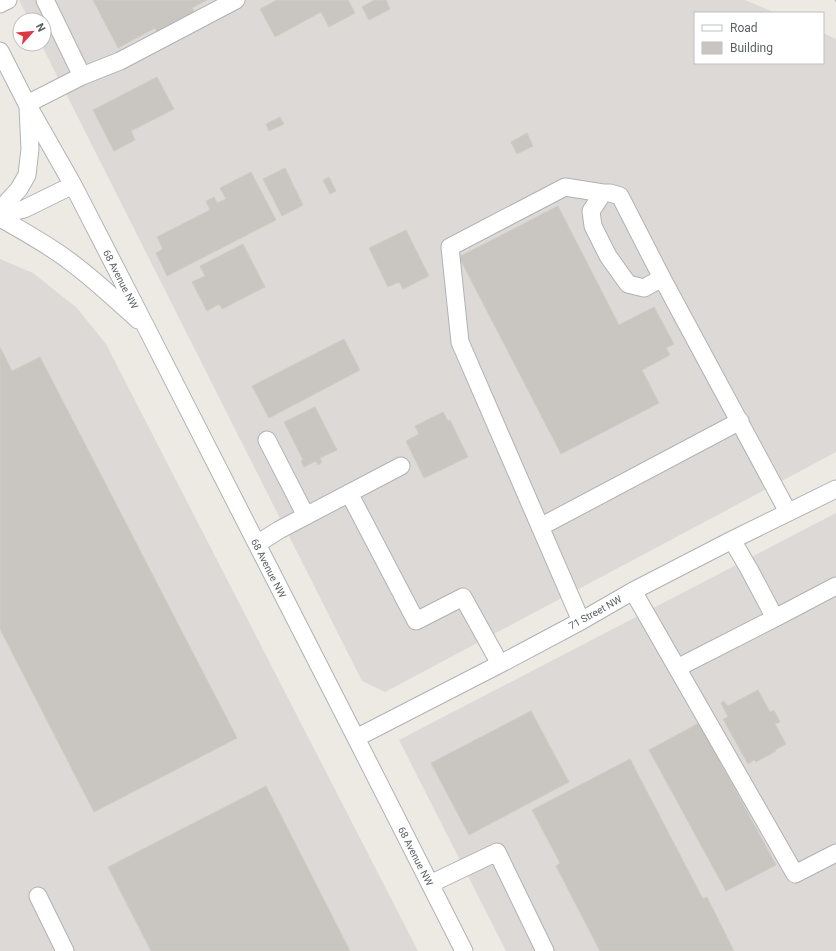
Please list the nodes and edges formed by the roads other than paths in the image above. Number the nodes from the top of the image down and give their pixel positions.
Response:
1 (8, 0) edge
2 (45, 0) edge
3 (236, 0) edge
4 (0, 4) edge
5 (0, 51) edge
6 (82, 76) junction
7 (27, 104) junction
8 (73, 185) junction
9 (603, 193) junction
10 (0, 210) edge
11 (0, 214) edge
12 (0, 218) edge
13 (662, 278) junction
14 (146, 327) junction
15 (740, 421) junction
16 (267, 440) dead end
17 (401, 466) dead end
18 (836, 490) edge
19 (349, 494) junction
20 (788, 512) junction
21 (306, 516) junction
22 (540, 527) junction
23 (732, 540) junction
24 (257, 544) junction
25 (836, 586) edge
26 (633, 591) junction
27 (775, 618) junction
28 (581, 621) junction
29 (500, 664) junction
30 (677, 668) junction
31 (356, 738) junction
32 (836, 853) edge
33 (430, 884) junction
34 (38, 896) dead end
35 (65, 951) edge
36 (464, 951) edge
37 (545, 951) edge

1 - 4 street
2 - 6 street
3 - 6 street
5 - 7 street, 68 Avenue NW
6 - 7 street
7 - 8 street, 68 Avenue NW
7 - 10 street
8 - 11 street
8 - 14 street, 68 Avenue NW
9 - 13 street
9 - 13 street
9 - 22 street
12 - 14 street
13 - 15 street
14 - 24 street, 68 Avenue NW
15 - 20 street
15 - 22 street
16 - 21 street
17 - 19 street
18 - 20 street, 71 Street NW
19 - 21 street
19 - 29 street
20 - 23 street, 71 Street NW
21 - 24 street
22 - 28 street
23 - 26 street, 71 Street NW
23 - 27 street
24 - 31 street, 68 Avenue NW
25 - 27 street
26 - 28 street, 71 Street NW
26 - 30 street
27 - 30 street
28 - 29 street, 71 Street NW
29 - 31 street, 71 Street NW
30 - 32 street
31 - 33 street, 68 Avenue NW
33 - 36 street, 68 Avenue NW
33 - 37 street
34 - 35 street

